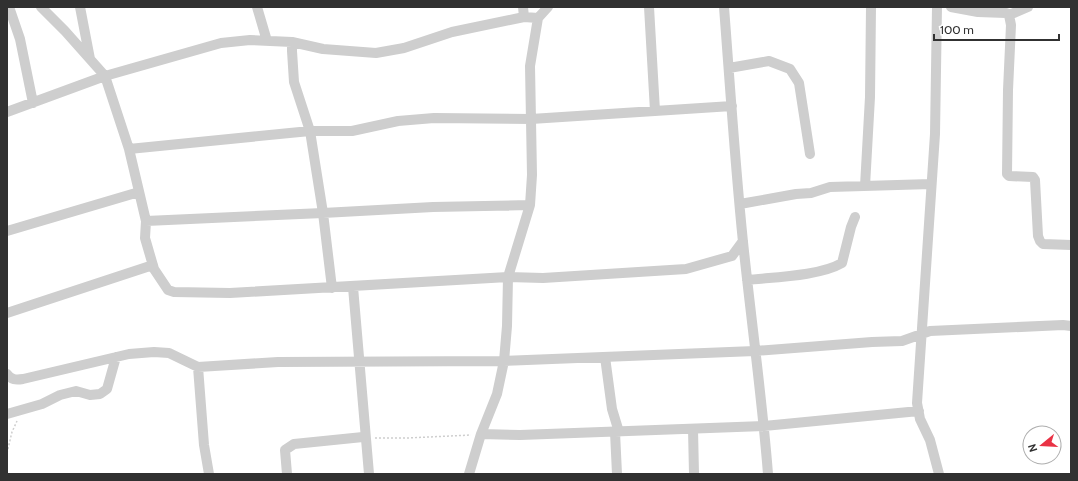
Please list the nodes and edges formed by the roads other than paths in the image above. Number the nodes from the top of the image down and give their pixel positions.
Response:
1 (9, 7) edge
2 (41, 7) edge
3 (80, 7) edge
4 (257, 7) edge
5 (523, 7) edge
6 (548, 7) edge
7 (649, 7) edge
8 (724, 7) edge
9 (871, 7) edge
10 (937, 7) edge
11 (951, 7) edge
12 (1028, 7) edge
13 (1009, 15) junction
14 (524, 18) junction
15 (538, 18) junction
16 (267, 41) junction
17 (292, 42) junction
18 (90, 59) junction
19 (729, 68) junction
20 (105, 76) junction
21 (33, 103) junction
22 (732, 106) junction
23 (655, 111) junction
24 (7, 112) edge
25 (531, 119) junction
26 (310, 131) junction
27 (129, 149) junction
28 (810, 154) dead end
29 (932, 184) junction
30 (865, 186) junction
31 (138, 192) junction
32 (740, 204) junction
33 (530, 205) junction
34 (323, 213) junction
35 (855, 216) dead end
36 (146, 221) junction
37 (7, 231) edge
38 (743, 241) junction
39 (1071, 245) edge
40 (152, 265) junction
41 (508, 277) junction
42 (747, 280) junction
43 (353, 287) junction
44 (332, 288) junction
45 (7, 313) edge
46 (1071, 326) edge
47 (922, 334) junction
48 (755, 351) junction
49 (116, 357) junction
50 (605, 357) junction
51 (504, 361) junction
52 (359, 362) junction
53 (198, 367) junction
54 (7, 374) edge
55 (919, 411) junction
56 (7, 414) edge
57 (764, 426) junction
58 (693, 429) junction
59 (617, 432) junction
60 (481, 434) junction
61 (365, 438) junction
62 (209, 474) edge
63 (287, 474) edge
64 (369, 474) edge
65 (469, 474) edge
66 (617, 474) edge
67 (694, 474) edge
68 (768, 474) edge
69 (939, 474) edge

1 - 21 street
2 - 18 street
3 - 18 street
4 - 16 street
5 - 14 street
6 - 15 street
7 - 23 street
8 - 19 street
9 - 30 street
10 - 29 street
11 - 13 street
12 - 13 street
13 - 39 street
14 - 15 street
14 - 17 street
15 - 25 street
16 - 17 street
16 - 20 street
17 - 26 street
18 - 20 street
19 - 22 street
19 - 28 street
20 - 21 street
20 - 27 street
21 - 24 street
22 - 23 street
22 - 32 street
23 - 25 street
25 - 26 street
25 - 33 street
26 - 27 street
26 - 34 street
27 - 31 street
29 - 30 street
29 - 47 street
30 - 32 street
31 - 36 street
31 - 37 street
32 - 38 street
33 - 34 street
33 - 41 street
34 - 36 street
34 - 44 street
35 - 42 street
36 - 40 street
38 - 41 street
38 - 42 street
40 - 44 street
40 - 45 street
41 - 43 street
41 - 51 street
42 - 48 street
43 - 44 street
43 - 52 street
46 - 47 street
47 - 48 street
47 - 55 street
48 - 50 street
48 - 57 street
49 - 53 street
49 - 54 street
49 - 56 street
50 - 51 street
50 - 59 street
51 - 52 street
51 - 60 street
52 - 53 street
52 - 61 street
53 - 62 street
55 - 57 street
55 - 69 street
57 - 58 street
57 - 68 street
58 - 59 street
58 - 67 street
59 - 60 street
59 - 66 street
60 - 65 street
61 - 63 street
61 - 64 street

